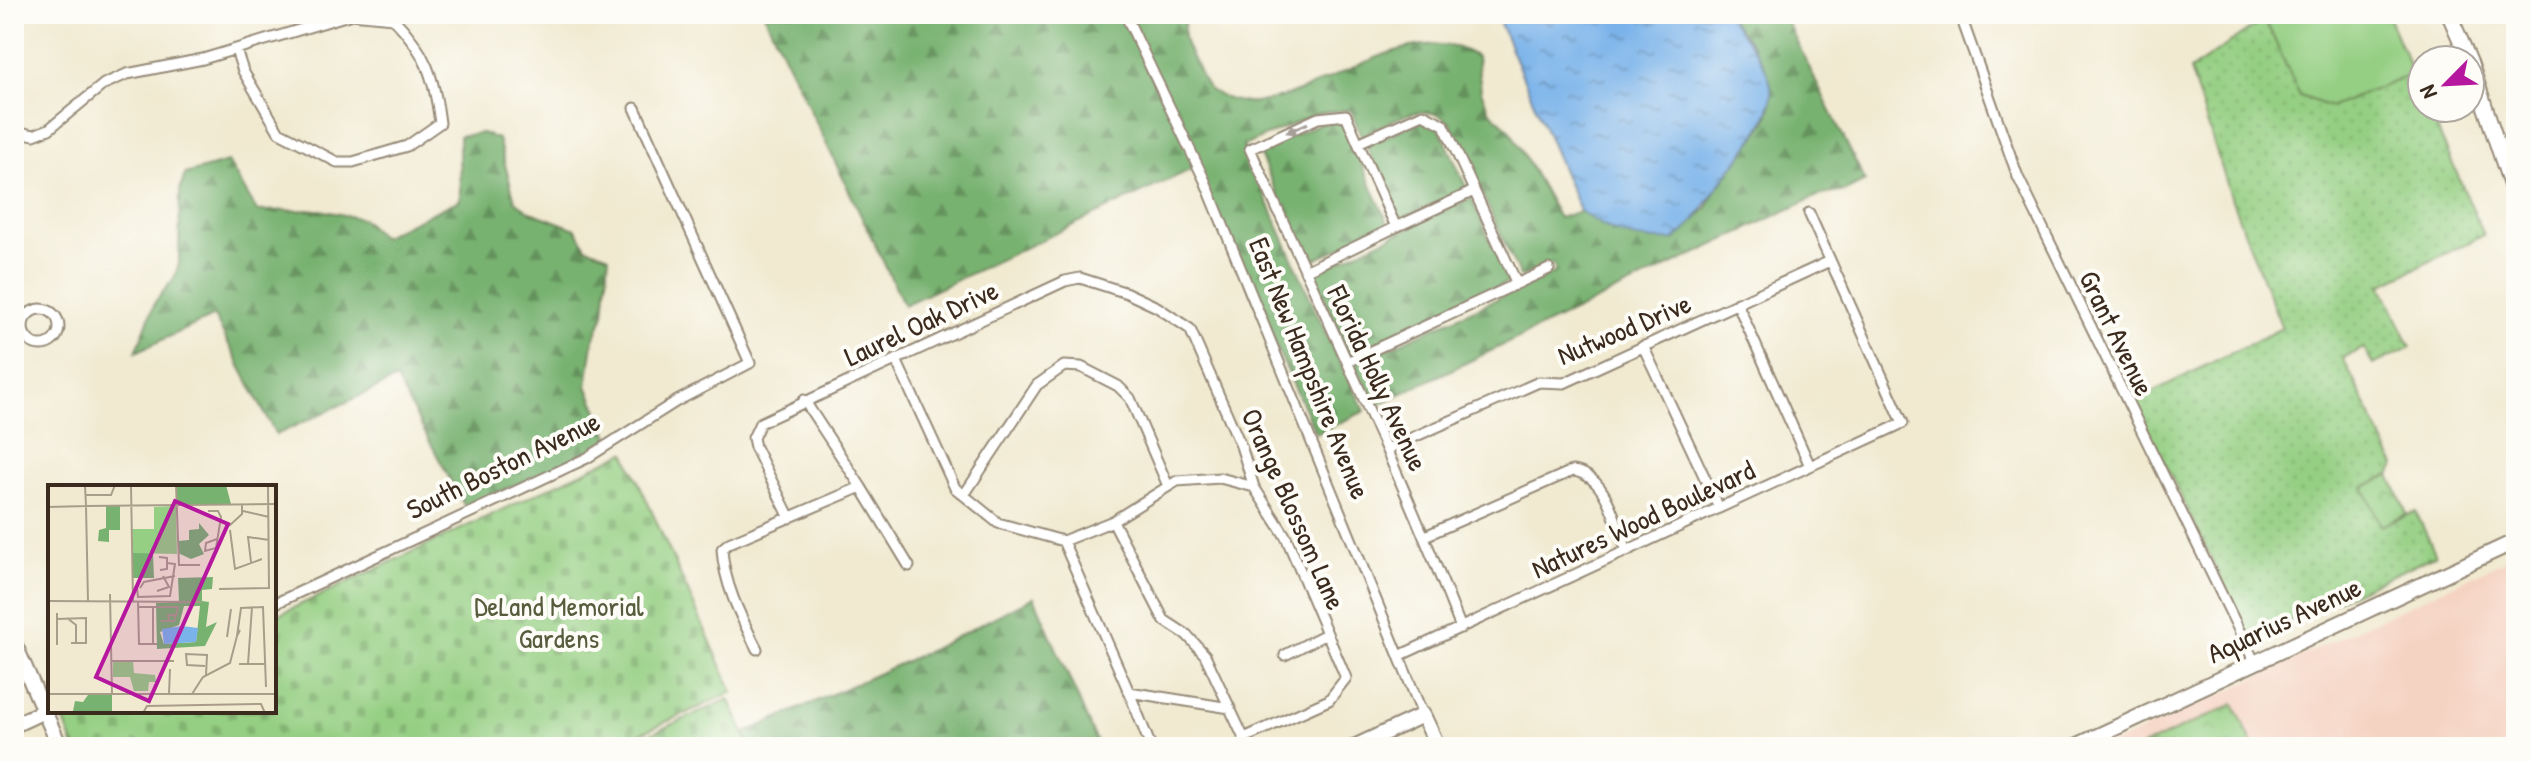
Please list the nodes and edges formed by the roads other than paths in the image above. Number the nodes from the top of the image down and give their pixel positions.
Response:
1 (1125, 14) edge
2 (1960, 14) edge
3 (2449, 14) edge
4 (2462, 44) edge
5 (236, 50) junction
6 (635, 108) dead end
7 (2486, 109) edge
8 (14, 131) edge
9 (1358, 143) junction
10 (1474, 191) junction
11 (2516, 200) edge
12 (1809, 213) dead end
13 (1396, 227) junction
14 (1830, 261) junction
15 (1549, 269) dead end
16 (1305, 271) junction
17 (1517, 284) junction
18 (1127, 293) joint
19 (1737, 303) junction
20 (19, 323) edge
21 (1643, 346) junction
22 (897, 362) junction
23 (1347, 362) junction
24 (804, 400) junction
25 (1389, 448) junction
26 (1810, 466) junction
27 (1168, 486) junction
28 (861, 487) junction
29 (1254, 487) junction
30 (964, 495) junction
31 (1719, 508) junction
32 (790, 518) junction
33 (1113, 521) junction
34 (1425, 536) junction
35 (1063, 541) junction
36 (2516, 541) edge
37 (1627, 551) junction
38 (909, 566) dead end
39 (276, 603) edge
40 (1461, 628) junction
41 (1326, 634) junction
42 (14, 643) edge
43 (757, 649) dead end
44 (1285, 655) dead end
45 (1401, 655) junction
46 (2255, 663) junction
47 (1129, 692) junction
48 (1230, 708) junction
49 (47, 710) edge
50 (48, 713) edge
51 (1423, 715) junction
52 (14, 725) edge
53 (1246, 742) edge
54 (60, 747) edge
55 (1151, 747) edge
56 (1354, 747) edge
57 (1438, 747) edge
58 (2074, 747) edge

1 - 45 street, East New Hampshire Avenue
2 - 46 street, Grant Avenue
3 - 4 street
5 - 5 street
5 - 8 street
6 - 39 street, South Boston Avenue
7 - 11 street
9 - 10 street
9 - 13 street
9 -> 16 street, Florida Holly Avenue
10 - 13 street
10 - 17 street
12 - 14 street
13 - 16 street
14 - 19 street, Nutwood Drive
14 - 26 street, Natures Wood Boulevard
15 - 17 street
16 - 23 street, Florida Holly Avenue
17 - 23 street
18 - 22 street, Laurel Oak Drive
18 - 29 street, Orange Blossom Lane
19 - 21 street, Nutwood Drive
19 - 26 street
20 - 20 street
21 - 25 street, Nutwood Drive
21 - 31 street
22 - 24 street, Laurel Oak Drive
22 - 30 street
23 - 25 street, Florida Holly Avenue
24 - 28 street
24 - 32 street, Laurel Oak Drive
25 - 34 street, Florida Holly Avenue
26 - 31 street, Natures Wood Boulevard
27 - 29 street
27 - 30 street
27 - 33 street
28 - 32 street
28 - 38 street
29 - 41 street, Orange Blossom Lane
30 - 35 street
31 - 37 street, Natures Wood Boulevard
32 - 43 street
33 - 35 street
33 - 48 street
34 - 37 street
34 - 40 street, Florida Holly Avenue
35 - 47 street
36 - 46 street, Aquarius Avenue
37 - 40 street, Natures Wood Boulevard
40 - 45 street, Natures Wood Boulevard
41 - 44 street
41 - 53 street, Orange Blossom Lane
42 - 49 street
45 - 51 street, East New Hampshire Avenue
46 - 58 street, Aquarius Avenue
47 - 48 street
47 - 55 street
48 - 53 street
49 - 52 street
50 - 54 street
51 - 56 street
51 - 57 street, East New Hampshire Avenue

